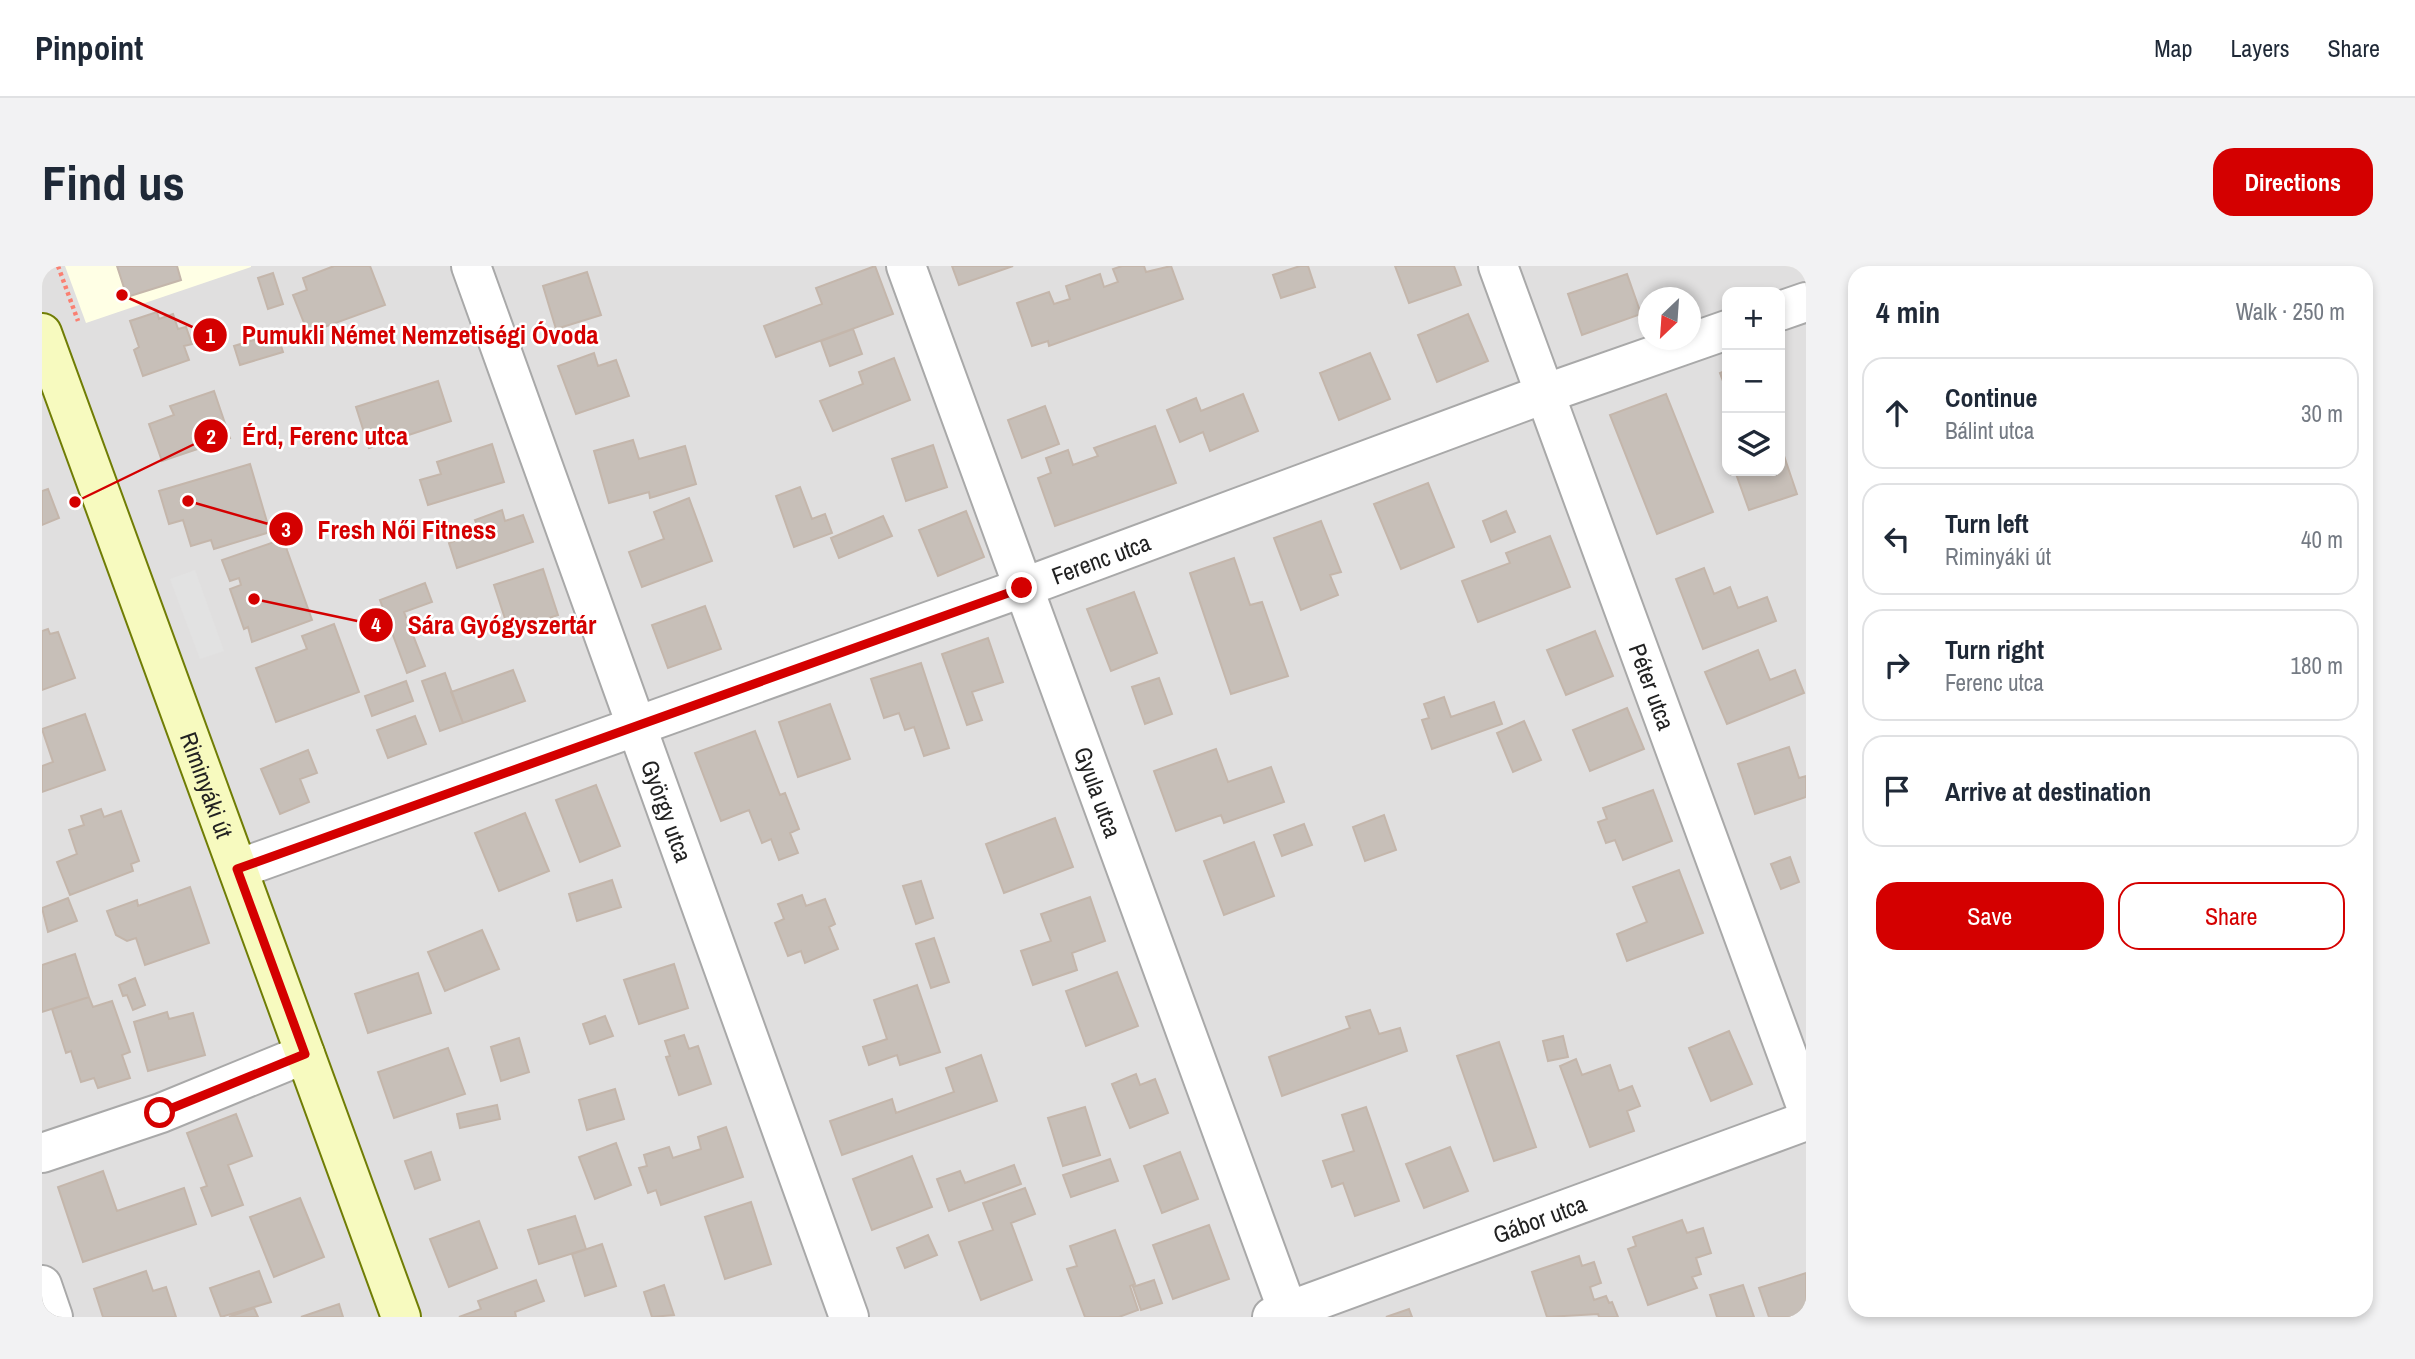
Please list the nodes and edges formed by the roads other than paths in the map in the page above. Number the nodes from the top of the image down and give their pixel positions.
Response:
1 (471, 266) edge
2 (906, 266) edge
3 (1498, 266) edge
4 (1806, 302) edge
5 (1785, 310) edge
6 (1722, 332) edge
7 (42, 333) edge
8 (1544, 394) junction
9 (1022, 588) junction
10 (639, 726) junction
11 (237, 869) junction
12 (305, 1054) junction
13 (1806, 1106) edge
14 (1806, 1121) edge
15 (42, 1153) edge
16 (42, 1285) edge
17 (1283, 1315) edge
18 (53, 1317) edge
19 (401, 1317) edge
20 (849, 1317) edge

1 - 10 street, György utca
2 - 9 street, Gyula utca
3 - 8 street, Péter utca
4 - 5 street
6 - 8 street, Ferenc utca
7 - 11 main road, Riminyáki út
8 - 9 street, Ferenc utca
8 - 13 street, Péter utca
9 - 10 street, Ferenc utca
9 - 17 street, Gyula utca
10 - 11 street, Ferenc utca
10 - 20 street, György utca
11 - 12 main road, Riminyáki út
12 - 15 street
12 - 19 main road, Riminyáki út
14 - 17 street, Gábor utca
16 - 18 street

